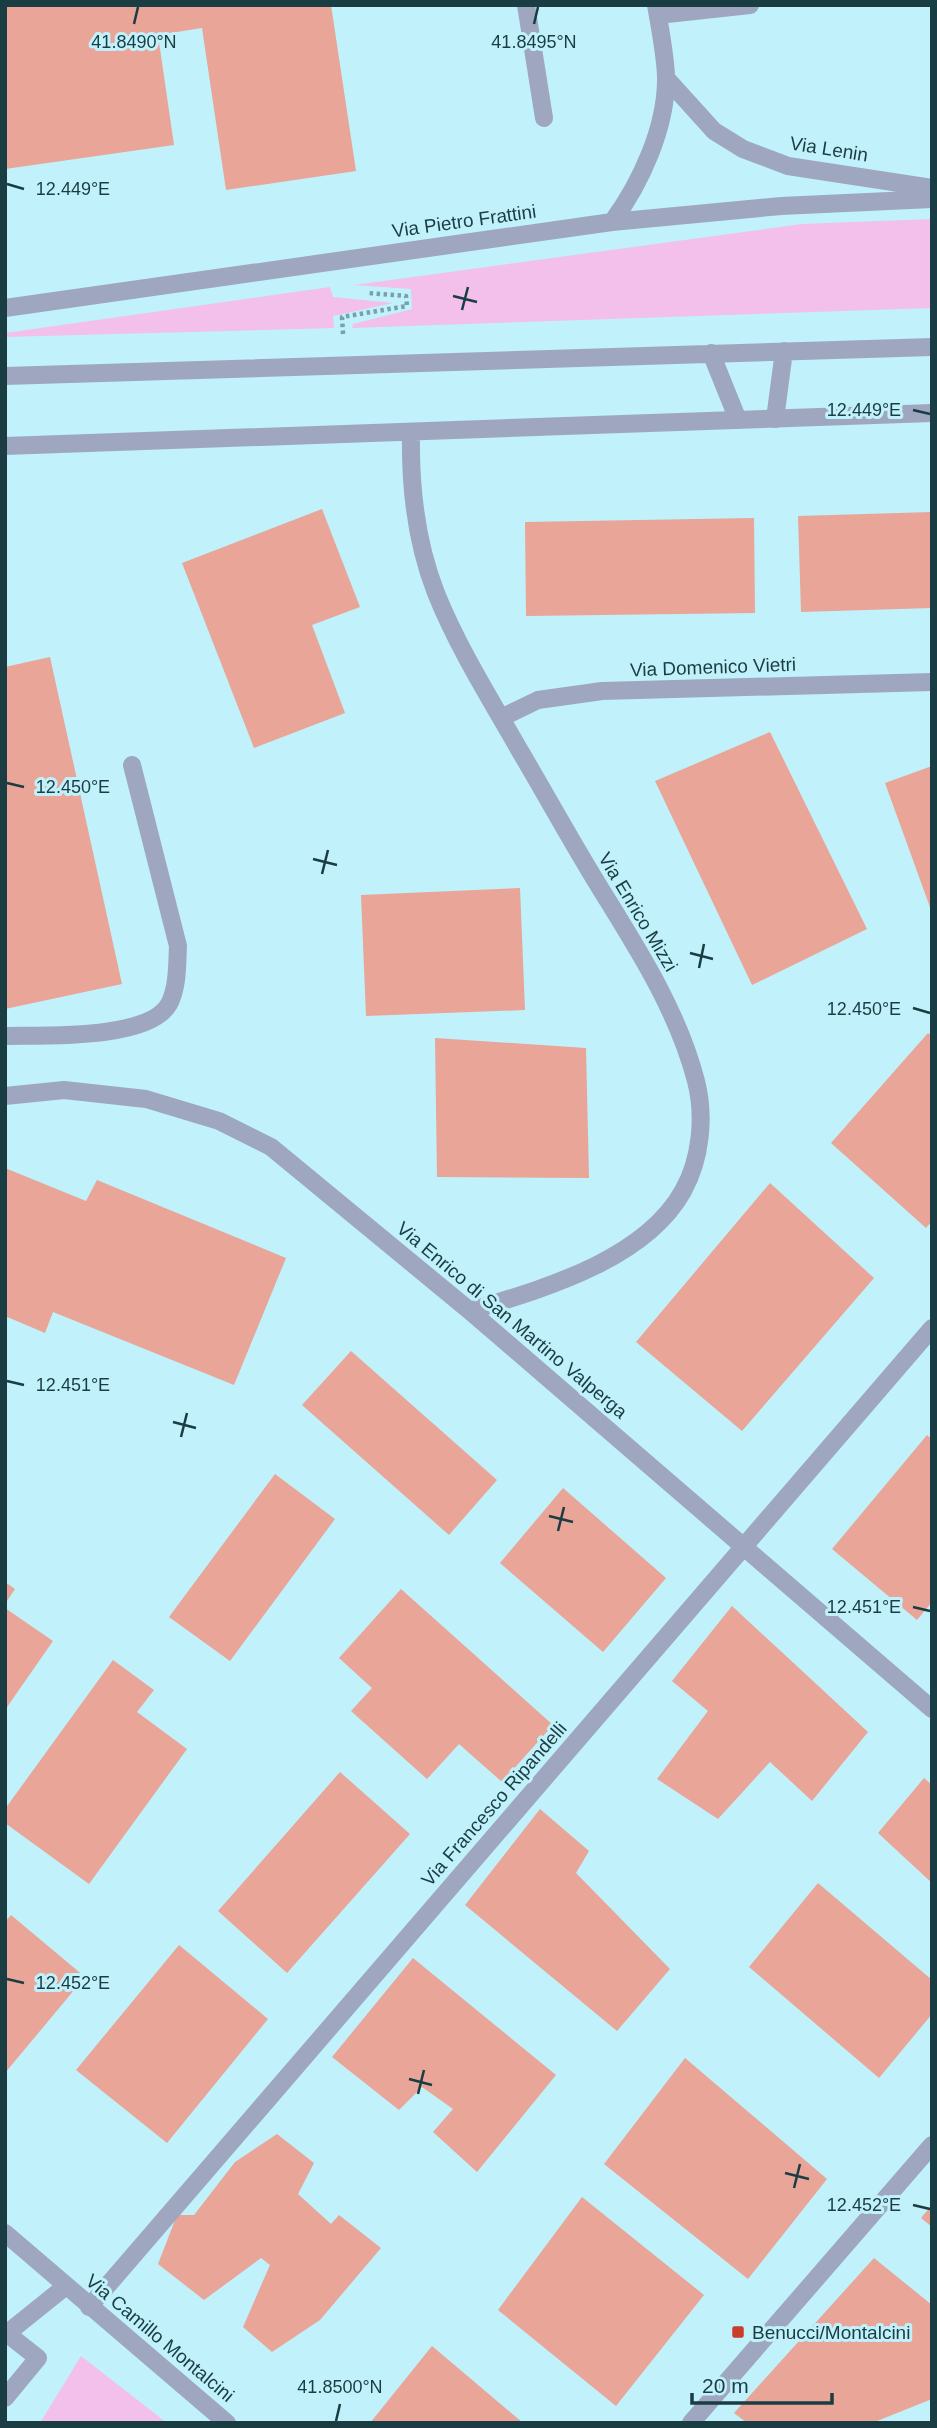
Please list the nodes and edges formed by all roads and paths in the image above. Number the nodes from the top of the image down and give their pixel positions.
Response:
1 (526, 5) edge
2 (743, 6) edge
3 (657, 10) edge
4 (666, 78) junction
5 (544, 118) dead end
6 (932, 188) edge
7 (932, 199) edge
8 (612, 222) junction
9 (341, 260) junction
10 (5, 308) edge
11 (343, 336) dead end
12 (932, 347) edge
13 (784, 351) junction
14 (711, 353) junction
15 (5, 376) edge
16 (932, 413) edge
17 (775, 419) junction
18 (738, 420) junction
19 (411, 434) junction
20 (5, 446) edge
21 (932, 682) edge
22 (501, 718) junction
23 (132, 765) dead end
24 (5, 1036) edge
25 (5, 1096) edge
26 (470, 1311) junction
27 (932, 1328) edge
28 (744, 1545) junction
29 (932, 1709) edge
30 (932, 2145) edge
31 (5, 2233) edge
32 (66, 2286) junction
33 (89, 2307) junction
34 (6, 2333) edge
35 (5, 2398) edge
36 (227, 2423) edge
37 (691, 2423) edge

1 - 5 street
2 - 3 street
3 - 4 street
4 - 6 street, Via Lenin
4 - 8 street
7 - 8 street, Via Pietro Frattini
8 - 9 street, Via Pietro Frattini
9 - 10 street, Via Pietro Frattini
9 - 11 path
12 - 13 street
13 - 14 street
13 - 17 street
14 - 15 street
14 - 18 street
16 - 17 street
17 - 18 street
18 - 19 street
19 - 20 street
19 - 22 street, Via Enrico Mizzi
21 - 22 street, Via Domenico Vietri
22 - 26 street, Via Enrico Mizzi
23 - 24 street
25 - 26 street, Via Enrico di San Martino Valperga
26 - 28 street, Via Enrico di San Martino Valperga
27 - 28 street, Via Francesco Ripandelli
28 - 29 street, Via Enrico di San Martino Valperga
28 - 33 street, Via Francesco Ripandelli
30 - 37 street
31 - 32 street, Via Camillo Montalcini
32 - 33 street, Via Camillo Montalcini
32 - 34 street, Via Camillo Montalcini
33 - 36 street, Via Camillo Montalcini
34 - 35 street

